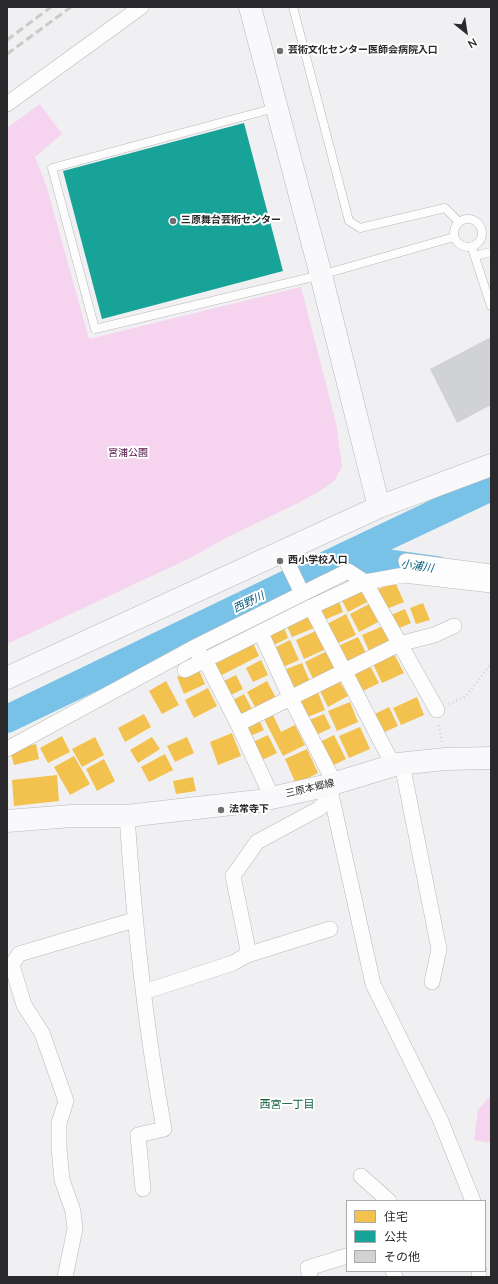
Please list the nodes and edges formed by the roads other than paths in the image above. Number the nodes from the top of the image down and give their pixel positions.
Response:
1 (141, 7) edge
2 (250, 7) edge
3 (293, 7) edge
4 (7, 104) edge
5 (277, 108) junction
6 (459, 222) junction
7 (454, 237) junction
8 (472, 248) junction
9 (491, 252) edge
10 (474, 256) junction
11 (321, 275) junction
12 (491, 306) edge
13 (491, 465) edge
14 (379, 507) junction
15 (286, 560) dead end
16 (406, 561) dead end
17 (491, 572) edge
18 (365, 582) junction
19 (491, 585) edge
20 (302, 594) junction
21 (311, 607) junction
22 (454, 626) dead end
23 (261, 633) junction
24 (399, 644) junction
25 (193, 648) junction
26 (205, 660) junction
27 (185, 670) dead end
28 (343, 670) junction
29 (7, 678) edge
30 (291, 698) junction
31 (437, 710) road end
32 (238, 724) junction
33 (7, 749) edge
34 (491, 758) edge
35 (398, 764) junction
36 (329, 785) junction
37 (272, 797) junction
38 (127, 816) junction
39 (7, 821) edge
40 (134, 920) junction
41 (330, 929) dead end
42 (247, 955) junction
43 (432, 982) dead end
44 (144, 992) junction
45 (361, 1176) dead end
46 (143, 1189) dead end
47 (387, 1200) edge
48 (473, 1200) edge
49 (346, 1256) edge
50 (65, 1277) edge
51 (310, 1277) edge

1 - 4 street
2 - 5 street
3 - 6 lane
5 - 11 street
5 - 11 lane
6 - 7 lane
6 - 8 lane
7 - 8 lane
7 - 11 lane
8 - 10 lane
9 - 10 lane
10 - 12 lane
11 - 14 street
13 - 14 street
14 - 29 street
15 - 20 street
16 - 17 street
18 - 19 street
18 - 20 street
18 - 21 street
18 - 24 street
20 - 25 street
21 - 23 street
21 - 28 street
22 - 24 street
23 - 26 street
23 - 30 street
24 - 28 street
24 - 31 street
25 - 26 street
25 - 33 street
26 - 27 street
26 - 32 street
28 - 30 street
28 - 35 street
30 - 32 street
30 - 36 street
32 - 37 street
34 - 35 street, 三原本郷線
35 - 36 street, 三原本郷線
35 - 43 street
36 - 37 street, 三原本郷線
36 - 42 street
36 - 48 street
37 - 38 street, 三原本郷線
38 - 39 street, 三原本郷線
38 - 40 street
40 - 44 street
40 - 50 street
41 - 42 street
42 - 44 street
44 - 46 street
45 - 47 street
49 - 51 street

